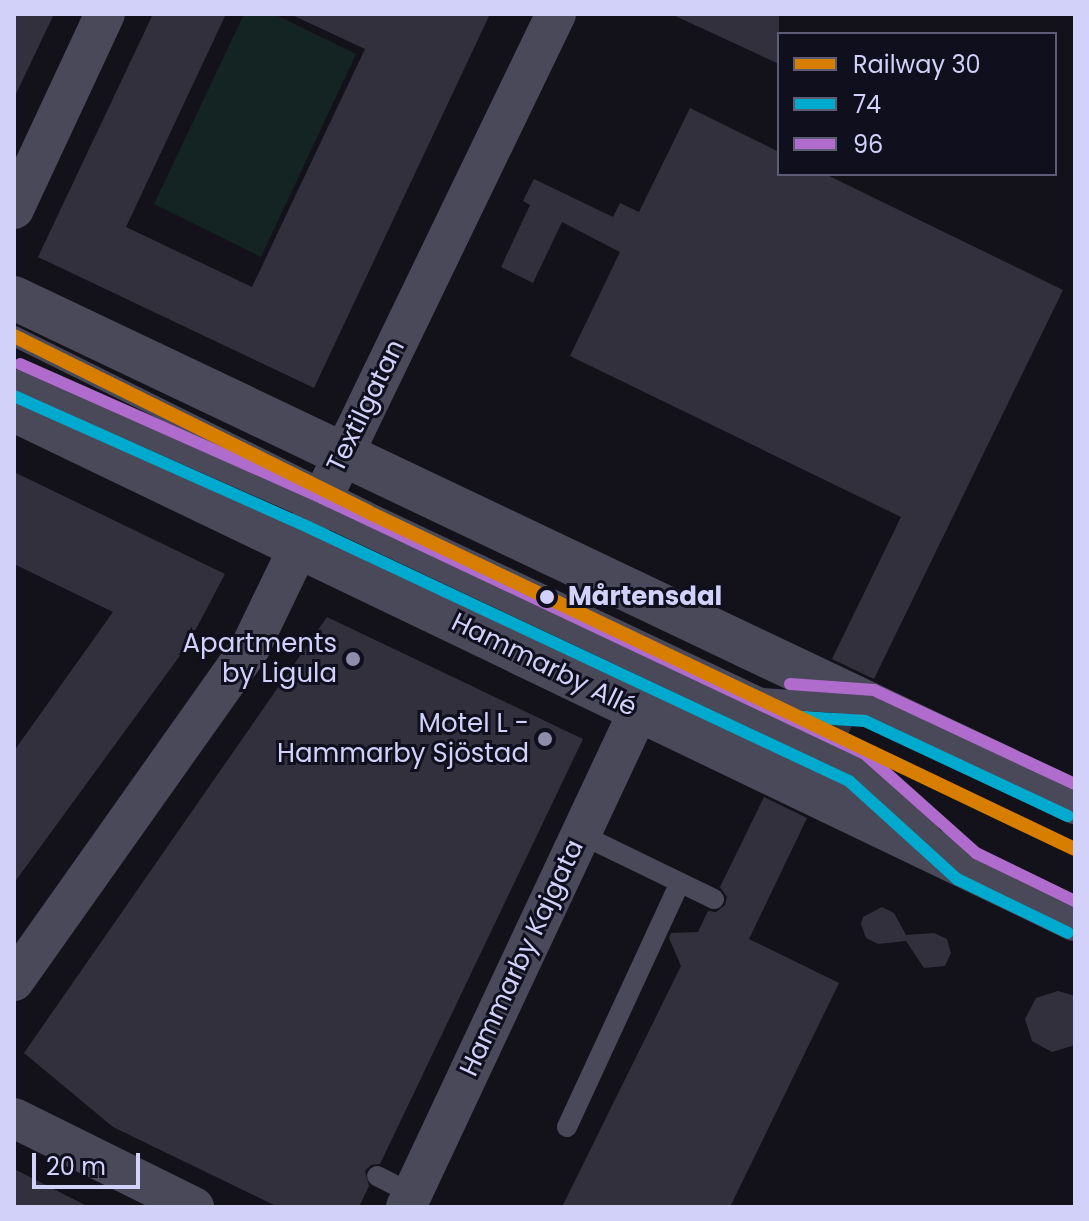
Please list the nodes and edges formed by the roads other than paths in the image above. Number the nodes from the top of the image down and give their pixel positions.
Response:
1 (105, 14) edge
2 (556, 14) edge
3 (14, 209) edge
4 (14, 298) edge
5 (14, 336) edge
6 (14, 379) edge
7 (14, 410) edge
8 (320, 500) junction
9 (639, 710) junction
10 (1075, 802) edge
11 (580, 834) junction
12 (967, 866) junction
13 (680, 883) junction
14 (714, 899) dead end
15 (1075, 919) edge
16 (14, 981) edge
17 (14, 1118) edge
18 (567, 1127) dead end
19 (377, 1176) dead end
20 (409, 1200) edge
21 (194, 1207) edge

1 - 3 street
2 - 8 street, Textilgatan
4 - 8 street, Hammarby Allé
5 - 8 lane
6 - 8 lane
7 - 8 street, Hammarby Allé
8 - 9 street, Hammarby Allé
8 - 10 street, Hammarby Allé
8 - 12 lane
8 - 16 street, Textilgatan
9 - 11 street, Hammarby Kajgata
9 - 12 street, Hammarby Allé
11 - 13 lane
11 - 20 street, Hammarby Kajgata
12 - 15 street, Hammarby Allé
13 - 14 lane
13 - 18 lane
17 - 21 street
19 - 20 lane

